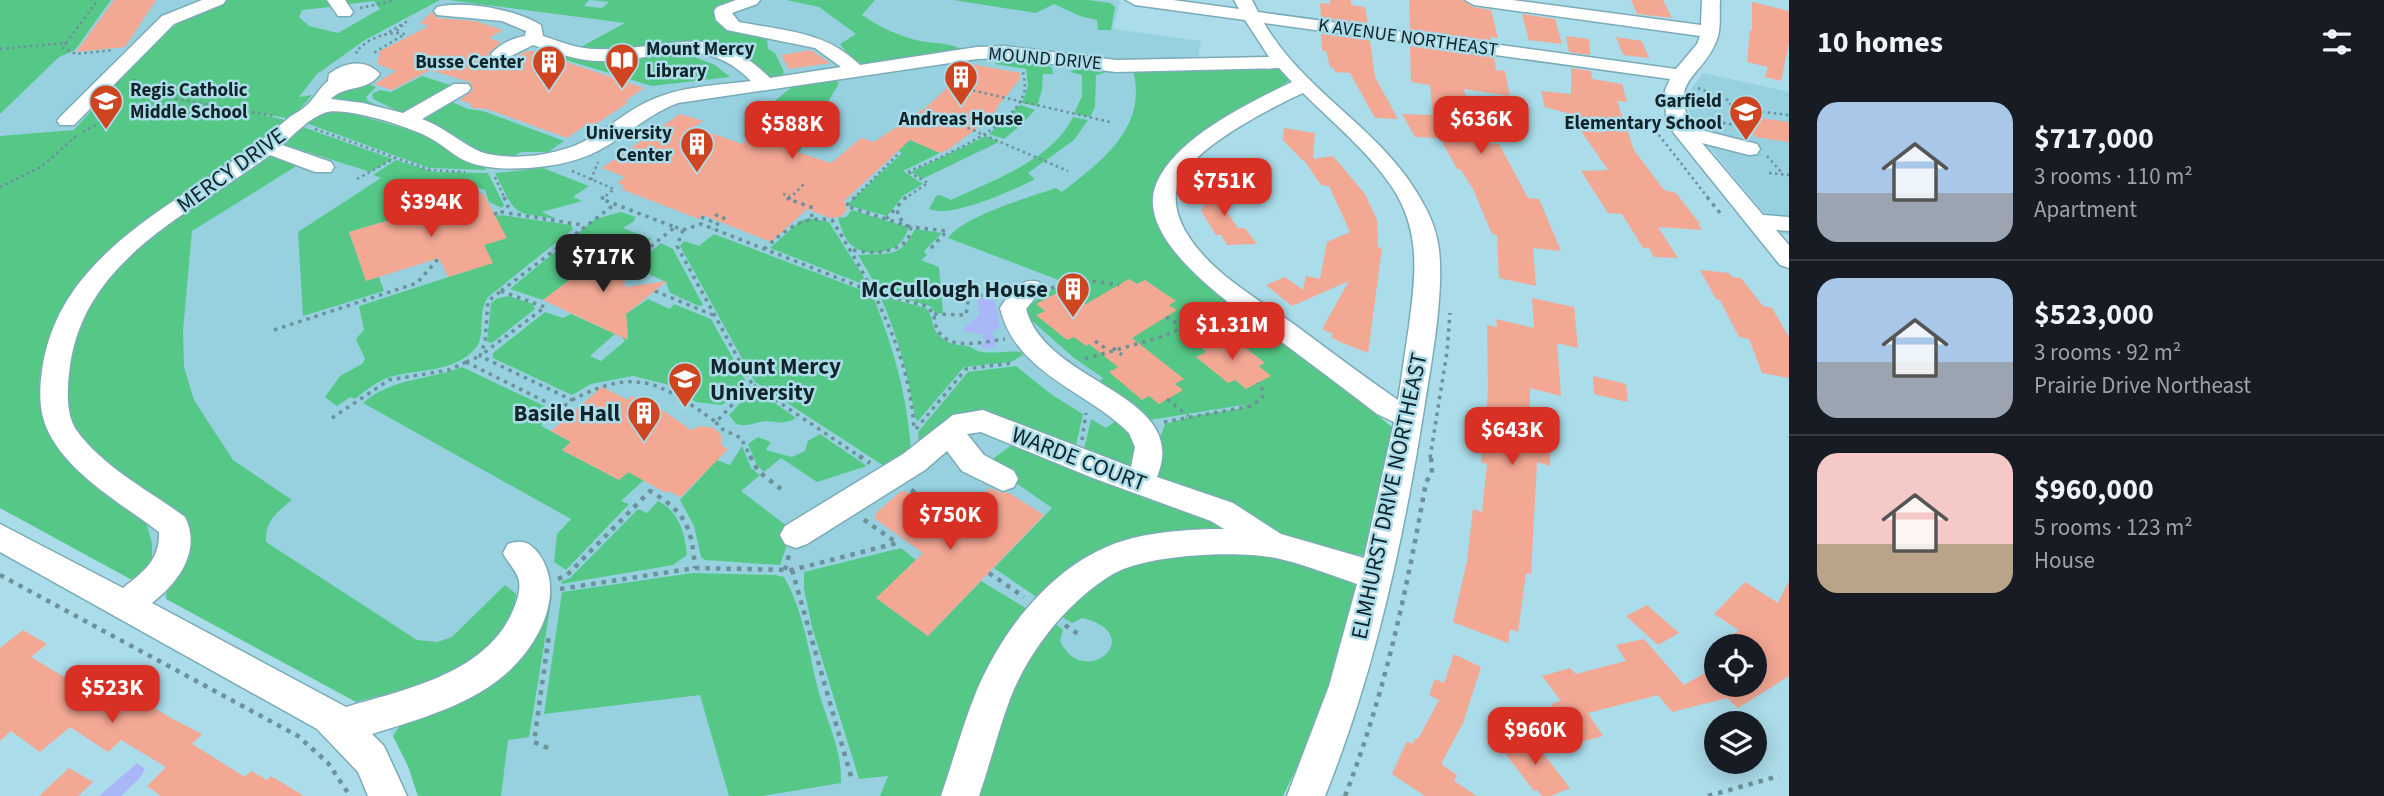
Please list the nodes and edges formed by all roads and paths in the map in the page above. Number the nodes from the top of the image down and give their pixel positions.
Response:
1 (98, 0) edge
2 (181, 0) edge
3 (216, 0) edge
4 (396, 0) edge
5 (751, 0) edge
6 (1135, 0) edge
7 (1474, 0) edge
8 (1711, 0) edge
9 (340, 6) edge
10 (1247, 8) edge
11 (443, 11) dead end
12 (168, 20) junction
13 (1710, 32) junction
14 (396, 33) junction
15 (384, 35) junction
16 (534, 39) junction
17 (66, 43) junction
18 (140, 48) junction
19 (0, 49) edge
20 (500, 54) dead end
21 (366, 61) junction
22 (1284, 62) junction
23 (1012, 70) dead end
24 (855, 71) junction
25 (133, 77) dead end
26 (1690, 81) junction
27 (1305, 84) junction
28 (766, 85) junction
29 (461, 88) dead end
30 (967, 89) dead end
31 (1019, 103) junction
32 (1732, 108) junction
33 (1789, 115) edge
34 (305, 116) junction
35 (940, 116) dead end
36 (66, 121) dead end
37 (403, 122) junction
38 (1110, 122) dead end
39 (1741, 125) dead end
40 (92, 127) dead end
41 (1655, 130) dead end
42 (1683, 132) junction
43 (986, 134) junction
44 (268, 147) junction
45 (1749, 149) dead end
46 (899, 153) dead end
47 (395, 158) junction
48 (323, 167) dead end
49 (569, 170) dead end
50 (1068, 171) dead end
51 (468, 172) dead end
52 (492, 172) dead end
53 (1769, 173) dead end
54 (1789, 175) edge
55 (357, 179) dead end
56 (806, 181) dead end
57 (0, 187) edge
58 (783, 194) dead end
59 (790, 196) junction
60 (615, 204) junction
61 (509, 206) junction
62 (897, 207) junction
63 (502, 212) junction
64 (494, 214) dead end
65 (514, 214) junction
66 (1721, 214) dead end
67 (701, 217) dead end
68 (812, 217) junction
69 (886, 219) junction
70 (1756, 221) junction
71 (1789, 224) edge
72 (584, 226) junction
73 (675, 227) junction
74 (909, 227) junction
75 (712, 229) junction
76 (683, 230) junction
77 (764, 249) junction
78 (937, 249) dead end
79 (853, 250) junction
80 (439, 258) dead end
81 (1789, 260) edge
82 (623, 269) dead end
83 (1119, 285) dead end
84 (500, 290) junction
85 (1036, 290) joint
86 (655, 291) dead end
87 (876, 293) junction
88 (1004, 307) dead end
89 (934, 314) junction
90 (715, 316) junction
91 (1166, 317) dead end
92 (1186, 326) junction
93 (274, 330) dead end
94 (1206, 340) dead end
95 (996, 341) dead end
96 (1095, 341) dead end
97 (1110, 349) junction
98 (1122, 355) dead end
99 (480, 356) junction
100 (466, 362) junction
101 (1013, 363) dead end
102 (1060, 369) junction
103 (1257, 383) dead end
104 (752, 384) junction
105 (1098, 395) junction
106 (1167, 399) dead end
107 (572, 400) junction
108 (1188, 416) junction
109 (1409, 417) junction
110 (332, 418) dead end
111 (716, 422) junction
112 (1139, 424) junction
113 (914, 430) junction
114 (950, 433) junction
115 (1075, 458) junction
116 (902, 469) junction
117 (1003, 479) dead end
118 (1139, 482) junction
119 (781, 489) dead end
120 (945, 512) dead end
121 (863, 519) dead end
122 (796, 535) dead end
123 (1275, 545) junction
124 (2, 551) edge
125 (519, 553) dead end
126 (695, 568) junction
127 (792, 570) junction
128 (1377, 576) junction
129 (552, 583) junction
130 (127, 604) junction
131 (550, 631) dead end
132 (339, 727) junction
133 (548, 748) dead end
134 (1779, 776) dead end
135 (852, 780) dead end
136 (350, 796) edge
137 (388, 796) edge
138 (960, 796) edge
139 (1306, 796) edge
140 (1708, 796) edge

1 - 17 path
2 - 12 street
3 - 12 street
4 - 9 path
5 - 24 street
6 - 10 street, K AVENUE NORTHEAST
7 - 13 street
8 - 13 street
10 - 22 street, ELMHURST DRIVE NORTHEAST
10 - 26 street, K AVENUE NORTHEAST
11 - 16 street
12 - 18 street
13 - 26 street
14 - 15 path
14 - 15 path
14 - 21 path
15 - 21 path
16 - 20 street
16 - 28 street
17 - 18 path
17 - 19 path
18 - 36 street
21 - 34 street, MERCY DRIVE
22 - 24 street, MOUND DRIVE
22 - 27 street, ELMHURST DRIVE NORTHEAST
23 - 31 path
24 - 28 street, MOUND DRIVE
25 - 34 path
26 - 32 path
26 - 42 street
27 - 109 street, ELMHURST DRIVE NORTHEAST
27 - 109 street
28 - 37 street
29 - 37 street
30 - 31 path
31 - 38 path
31 - 43 path
32 - 33 path
32 - 39 path
34 - 37 street
34 - 44 street, MERCY DRIVE
34 - 47 path
35 - 43 path
40 - 57 path
41 - 66 path
42 - 45 street
42 - 70 street
43 - 50 path
43 - 62 path
44 - 48 street
44 - 130 street, MERCY DRIVE
46 - 69 path
47 - 51 path
47 - 55 path
49 - 60 path
52 - 61 path
53 - 54 path
56 - 59 path
58 - 59 path
59 - 68 path
60 - 72 path
60 - 73 path
61 - 63 path
61 - 65 path
62 - 69 path
62 - 74 path
63 - 64 path
63 - 65 path
65 - 72 path
67 - 75 path
68 - 77 path
68 - 79 path
69 - 74 path
70 - 71 street
70 - 81 street
72 - 84 path
73 - 76 path
73 - 82 path
74 - 78 path
74 - 79 path
75 - 76 path
75 - 77 path
76 - 90 path
77 - 87 path
79 - 87 path
80 - 93 path
83 - 85 path
84 - 99 path
84 - 99 path
85 - 102 street
86 - 90 path
87 - 89 path
87 - 113 path
88 - 89 path
89 - 95 path
90 - 104 path
91 - 92 path
92 - 94 path
92 - 97 path
96 - 97 path
97 - 98 path
97 - 102 path
99 - 100 path
99 - 107 path
100 - 107 path
100 - 110 path
101 - 113 path
102 - 105 street
103 - 108 path
104 - 111 path
104 - 116 path
105 - 112 street
105 - 115 path
106 - 108 path
107 - 111 path
108 - 112 path
109 - 128 street, ELMHURST DRIVE NORTHEAST
111 - 119 path
112 - 118 street
113 - 116 path
114 - 115 street, WARDE COURT
114 - 116 street, WARDE COURT
114 - 117 street
115 - 118 street, WARDE COURT
116 - 120 path
116 - 122 street, WARDE COURT
118 - 123 street, WARDE COURT
121 - 127 path
123 - 128 street
123 - 138 street
124 - 130 street
124 - 136 path
125 - 129 street
126 - 127 path
126 - 129 path
126 - 129 path
127 - 135 path
128 - 139 street, ELMHURST DRIVE NORTHEAST
129 - 132 street
130 - 132 street
131 - 133 path
132 - 137 street
134 - 140 path

